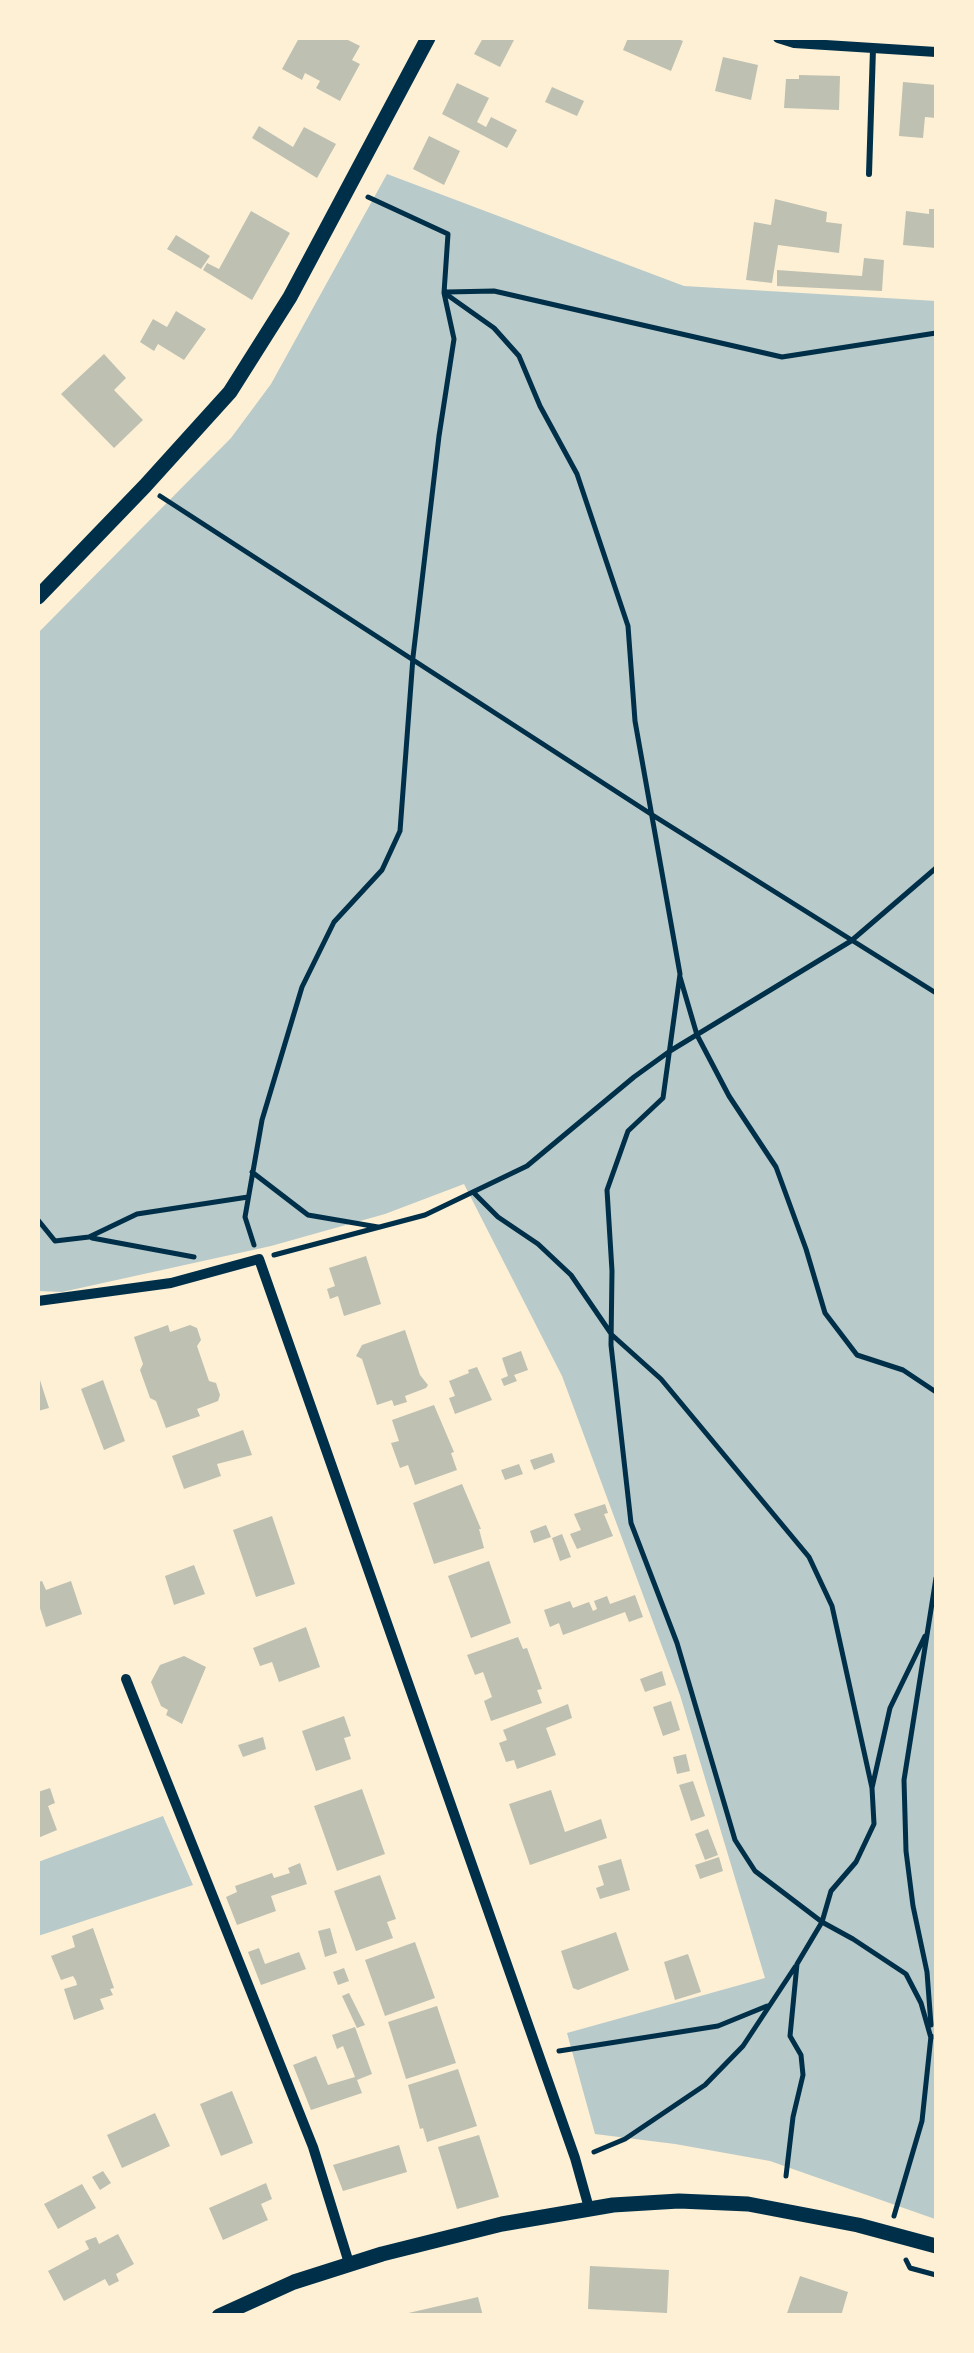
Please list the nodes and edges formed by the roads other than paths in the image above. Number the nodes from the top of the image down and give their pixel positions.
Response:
1 (428, 38) edge
2 (778, 38) edge
3 (873, 48) junction
4 (936, 52) edge
5 (869, 174) dead end
6 (38, 597) edge
7 (38, 1301) edge
8 (126, 1679) dead end
9 (589, 2208) junction
10 (936, 2246) edge
11 (349, 2263) junction
12 (218, 2316) edge

1 - 6 street
2 - 3 street
3 - 4 street
3 - 5 lane
7 - 9 street
8 - 11 street
9 - 10 street
9 - 11 street
11 - 12 street

